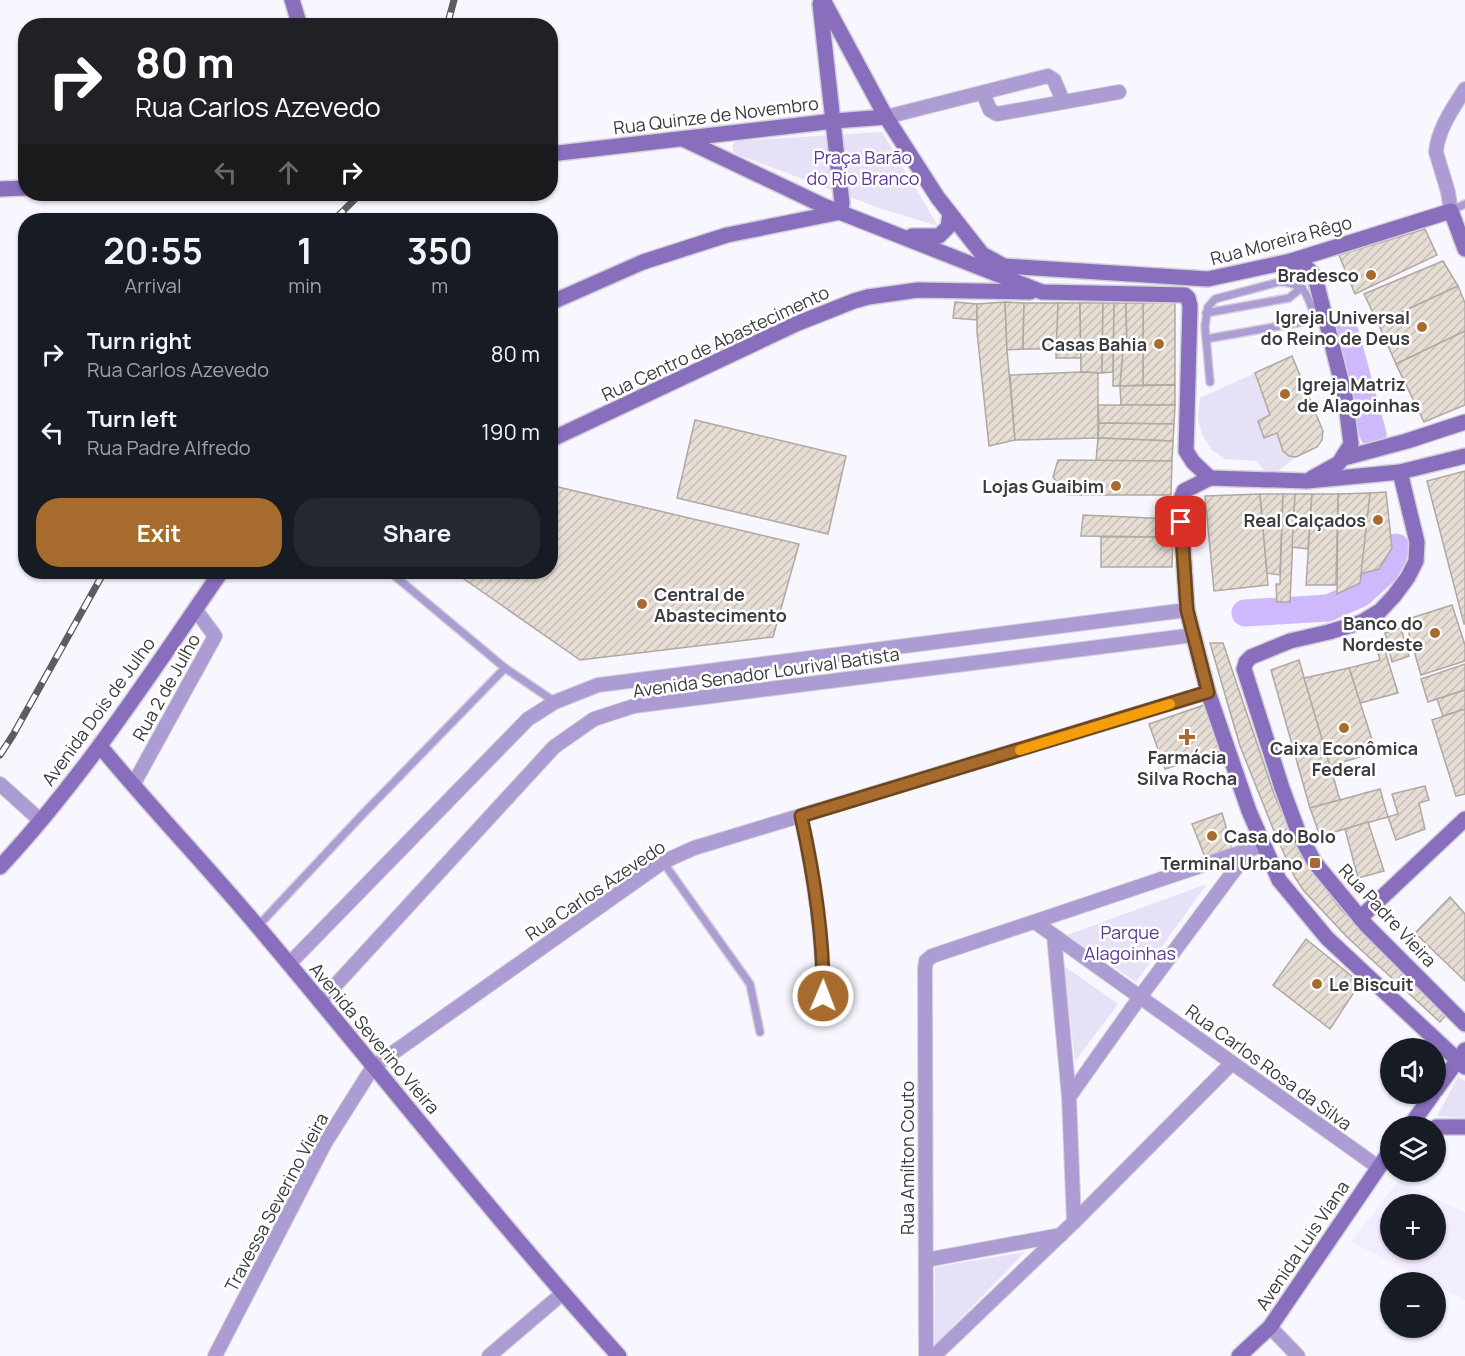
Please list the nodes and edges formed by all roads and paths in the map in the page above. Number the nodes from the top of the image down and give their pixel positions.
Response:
1 (291, 0) edge
2 (821, 0) edge
3 (297, 18) edge
4 (1465, 89) edge
5 (1119, 92) dead end
6 (983, 93) junction
7 (1063, 101) junction
8 (886, 117) junction
9 (834, 121) junction
10 (683, 139) junction
11 (558, 153) edge
12 (18, 188) edge
13 (0, 189) edge
14 (1458, 207) edge
15 (841, 212) junction
16 (950, 214) junction
17 (897, 235) junction
18 (1465, 249) edge
19 (1291, 261) junction
20 (1002, 271) junction
21 (1208, 279) junction
22 (1302, 287) junction
23 (1042, 292) junction
24 (1188, 298) junction
25 (558, 299) edge
26 (1206, 313) junction
27 (1321, 319) junction
28 (1206, 339) junction
29 (1210, 382) dead end
30 (1465, 422) edge
31 (558, 437) edge
32 (1465, 456) edge
33 (1344, 458) junction
34 (1400, 472) junction
35 (1210, 478) junction
36 (1307, 481) junction
37 (216, 579) edge
38 (398, 579) edge
39 (195, 609) junction
40 (1187, 610) junction
41 (1194, 635) junction
42 (506, 668) junction
43 (1208, 692) junction
44 (555, 702) junction
45 (100, 746) junction
46 (0, 784) edge
47 (133, 785) junction
48 (801, 816) junction
49 (1465, 819) edge
50 (41, 821) junction
51 (1263, 845) junction
52 (1248, 852) junction
53 (663, 862) junction
54 (0, 867) edge
55 (1360, 918) junction
56 (1035, 922) junction
57 (258, 926) junction
58 (1054, 936) junction
59 (290, 964) junction
60 (823, 996) dead end
61 (1140, 997) junction
62 (320, 1002) junction
63 (1465, 1024) edge
64 (760, 1032) dead end
65 (1462, 1059) edge
66 (1232, 1063) junction
67 (373, 1067) junction
68 (1446, 1078) edge
69 (1069, 1097) junction
70 (1446, 1127) edge
71 (1465, 1127) edge
72 (1380, 1164) edge
73 (1378, 1167) junction
74 (1074, 1222) junction
75 (1061, 1235) junction
76 (926, 1260) junction
77 (563, 1293) junction
78 (1269, 1327) junction
79 (215, 1356) edge
80 (489, 1356) edge
81 (619, 1356) edge
82 (926, 1356) edge
83 (934, 1356) edge
84 (1239, 1356) edge
85 (1298, 1356) edge

1 - 3 street
2 - 8 street
2 - 9 street
4 - 14 street
5 - 7 street
6 - 7 street
6 - 7 street
6 - 8 street
8 - 9 street, Rua Quinze de Novembro
8 - 16 street
9 - 10 street, Rua Quinze de Novembro
9 - 15 street
10 - 11 street, Rua Quinze de Novembro
10 - 15 street
12 - 13 street
14 - 18 street
14 - 19 street, Rua Moreira Rêgo
15 - 17 street
15 - 25 street
16 - 17 street
16 - 20 street
17 - 20 street
19 - 21 street, Rua Moreira Rêgo
19 - 27 street
20 - 21 street, Rua Moreira Rêgo
20 - 23 street
21 - 24 street
22 - 26 lane
22 - 26 lane
22 - 27 lane
23 - 24 street
23 - 31 street, Rua Centro de Abastecimento
24 - 35 street
26 - 28 lane
27 - 28 lane
27 - 33 street
28 - 29 lane
30 - 33 street
32 - 34 street
33 - 36 street
34 - 36 street
34 - 55 street, Rua Padre Vieira
35 - 36 street
35 - 40 street
37 - 39 street, Avenida Dois de Julho
38 - 42 lane
39 - 45 street, Avenida Dois de Julho
39 - 47 street, Rua 2 de Julho
40 - 41 street
40 - 44 street, Avenida Senador Lourival Batista
41 - 43 street
41 - 62 street, Avenida Senador Lourival Batista
42 - 44 lane
42 - 57 lane
43 - 48 street, Rua Carlos Azevedo
43 - 51 street
44 - 59 street, Avenida Senador Lourival Batista
45 - 47 street, Avenida Severino Vieira
45 - 50 street, Avenida Dois de Julho
46 - 50 street
47 - 57 street, Avenida Severino Vieira
48 - 53 street, Rua Carlos Azevedo
48 - 60 street
49 - 55 street
50 - 54 street, Avenida Dois de Julho
51 - 52 street
51 - 65 street
52 - 56 street
52 - 61 street
53 - 64 lane
53 - 67 street, Rua Carlos Azevedo
55 - 63 street, Rua Padre Vieira
56 - 58 street, Rua Carlos Rosa da Silva
56 - 76 street, Rua Amílton Couto
57 - 59 street, Avenida Severino Vieira
58 - 61 street, Rua Carlos Rosa da Silva
58 - 69 street
59 - 62 street, Avenida Severino Vieira
61 - 66 street, Rua Carlos Rosa da Silva
61 - 69 street
62 - 67 street, Avenida Severino Vieira
65 - 68 street
66 - 73 street, Rua Carlos Rosa da Silva
66 - 74 street
67 - 77 street, Avenida Severino Vieira
67 - 79 street, Travessa Severino Vieira
69 - 74 street
70 - 71 street
72 - 73 street, Avenida Luis Viana
73 - 78 street, Avenida Luis Viana
74 - 75 street
75 - 76 street
75 - 83 street
76 - 82 street, Rua Amílton Couto
77 - 80 street
77 - 81 street, Avenida Severino Vieira
78 - 84 street, Avenida Luis Viana
78 - 85 street

